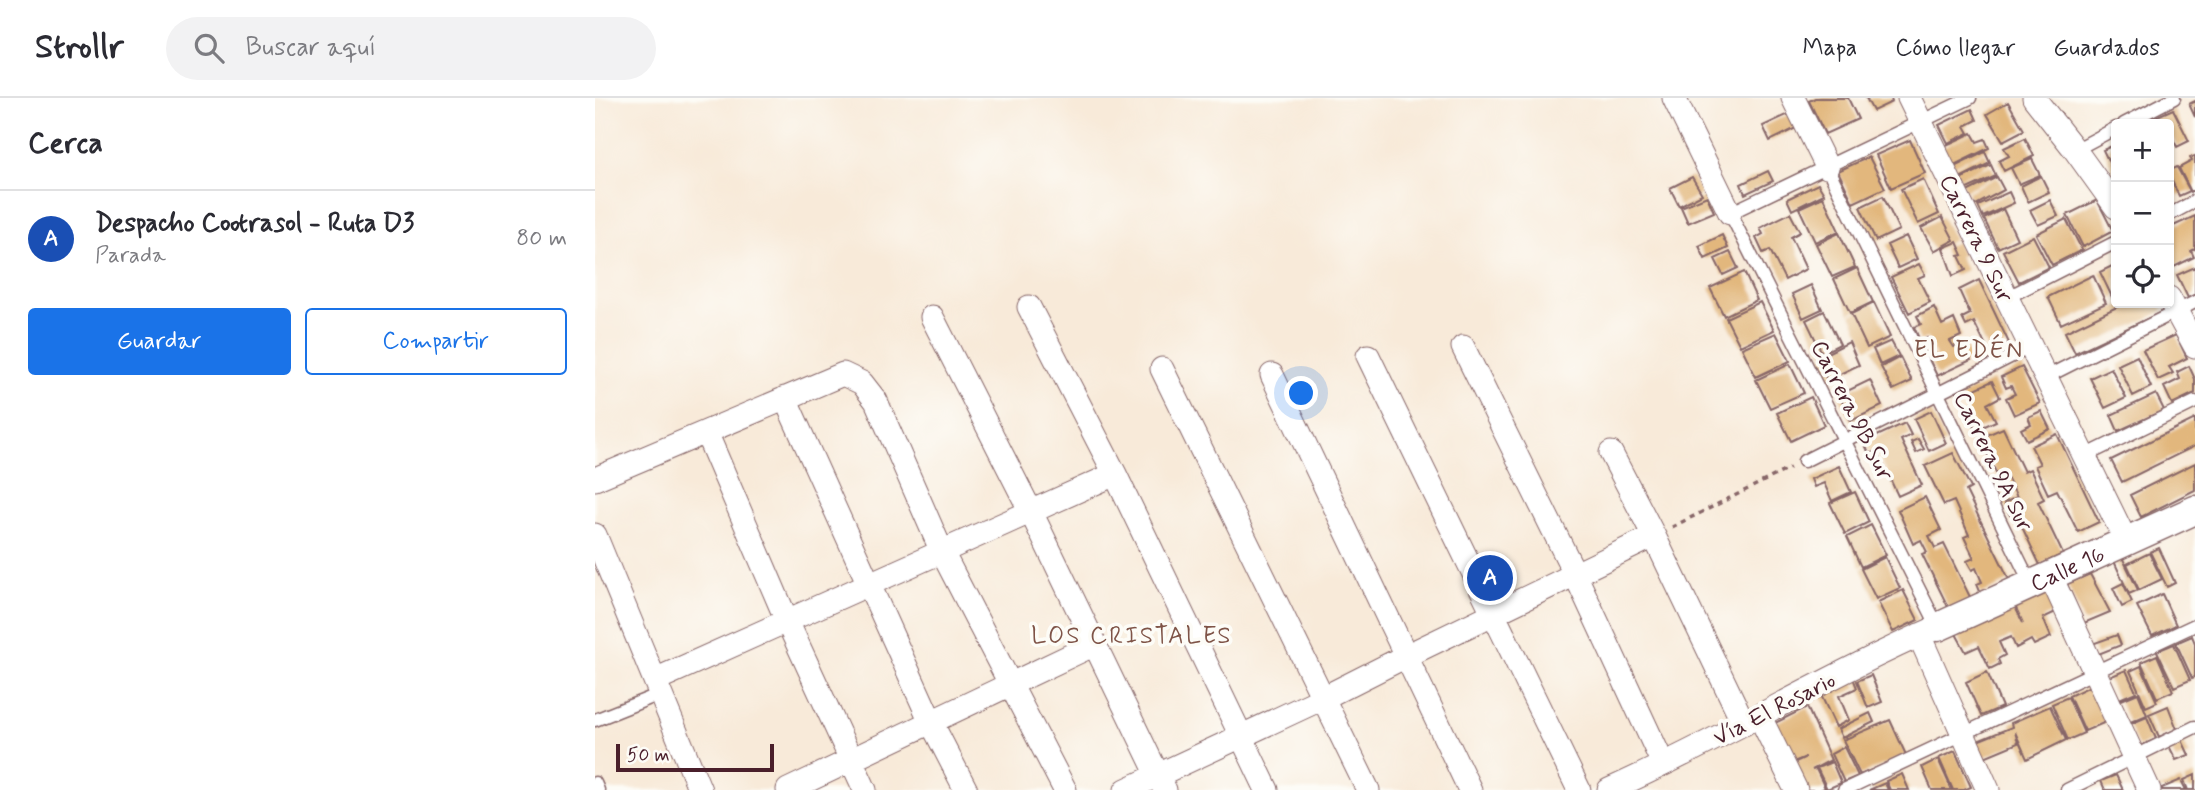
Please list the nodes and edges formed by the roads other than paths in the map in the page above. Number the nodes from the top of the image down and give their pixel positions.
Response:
1 (1674, 98) edge
2 (1793, 98) edge
3 (1909, 98) edge
4 (1970, 98) edge
5 (2034, 98) edge
6 (2174, 98) edge
7 (2134, 119) edge
8 (1920, 122) junction
9 (2111, 131) edge
10 (2075, 150) junction
11 (1827, 167) junction
12 (2111, 200) edge
13 (2195, 201) edge
14 (2174, 212) edge
15 (1730, 213) junction
16 (2111, 245) edge
17 (2007, 298) junction
18 (2180, 304) edge
19 (1029, 307) dead end
20 (932, 317) dead end
21 (2195, 346) edge
22 (1462, 347) dead end
23 (2031, 347) junction
24 (1368, 356) dead end
25 (1163, 369) dead end
26 (1272, 375) dead end
27 (2046, 377) junction
28 (1937, 394) junction
29 (785, 398) junction
30 (2195, 402) edge
31 (706, 432) junction
32 (1845, 440) junction
33 (1611, 453) dead end
34 (2085, 456) junction
35 (1804, 461) road end
36 (1115, 474) junction
37 (595, 479) edge
38 (1031, 512) junction
39 (2194, 515) edge
40 (595, 535) edge
41 (1654, 536) junction
42 (2127, 543) junction
43 (942, 552) junction
44 (600, 559) edge
45 (1575, 574) junction
46 (2042, 581) junction
47 (869, 584) junction
48 (1494, 613) junction
49 (787, 621) junction
50 (2195, 625) edge
51 (1928, 631) junction
52 (1095, 644) junction
53 (1406, 656) junction
54 (2094, 672) junction
55 (1011, 685) junction
56 (657, 687) junction
57 (1323, 698) junction
58 (595, 720) edge
59 (1752, 721) junction
60 (931, 722) junction
61 (2195, 727) edge
62 (1964, 734) junction
63 (1241, 735) junction
64 (2133, 756) junction
65 (850, 761) junction
66 (1653, 775) edge
67 (1162, 782) edge
68 (595, 783) edge
69 (598, 790) edge
70 (700, 790) edge
71 (788, 790) edge
72 (865, 790) edge
73 (966, 790) edge
74 (1065, 790) edge
75 (1126, 790) edge
76 (1267, 790) edge
77 (1368, 790) edge
78 (1470, 790) edge
79 (1579, 790) edge
80 (1609, 790) edge
81 (1796, 790) edge
82 (1844, 790) edge
83 (1988, 790) edge
84 (2067, 790) edge
85 (2149, 790) edge

1 - 15 street
2 - 11 street
3 - 8 street, Carrera 9 Sur
4 - 8 lane
5 - 10 street
6 - 7 lane
8 - 11 lane
8 - 17 street, Carrera 9 Sur
9 - 10 lane
10 - 12 street
11 - 15 lane
11 - 28 lane, Carrera 9A Sur
13 - 14 lane
15 - 32 lane, Carrera 9B Sur
16 - 17 lane
17 - 23 street, Carrera 9 Sur
18 - 21 street
18 - 27 lane
19 - 36 street
20 - 38 street
22 - 45 street
23 - 27 street, Carrera 9 Sur
23 - 28 lane
24 - 48 street
25 - 57 street
26 - 53 street
27 - 34 street, Carrera 9 Sur
28 - 32 lane
28 - 46 lane, Carrera 9A Sur
29 - 31 street
29 - 43 street
29 - 47 street
30 - 34 lane
31 - 37 street
31 - 49 street
32 - 35 lane
32 - 51 lane, Carrera 9B Sur
33 - 41 street
34 - 42 street, Carrera 9 Sur
36 - 38 street
36 - 63 street
38 - 43 street
38 - 52 street
39 - 42 street, Calle 16
40 - 44 street
41 - 45 street
41 - 59 street
42 - 46 street, Calle 16
43 - 47 street
43 - 55 street
44 - 56 street
45 - 48 street
45 - 66 street
46 - 51 street, Calle 16
46 - 54 street
47 - 49 street
47 - 60 street
48 - 53 street
48 - 79 street
49 - 56 street
49 - 65 street
50 - 54 lane
51 - 59 street, Vía El Rosario
51 - 62 street
52 - 55 street
52 - 67 street
53 - 57 street
53 - 78 street
54 - 62 lane
54 - 64 street
55 - 60 street
55 - 74 street
56 - 58 lane
56 - 70 street
57 - 63 street
57 - 77 street
59 - 66 street, Vía El Rosario
59 - 81 street
60 - 65 street
60 - 73 street
61 - 64 lane
62 - 82 lane
62 - 83 street
63 - 67 street
63 - 76 street
64 - 84 lane
64 - 85 street
65 - 71 street
65 - 72 street
66 - 80 street, Vía El Rosario
67 - 75 street
68 - 69 lane

